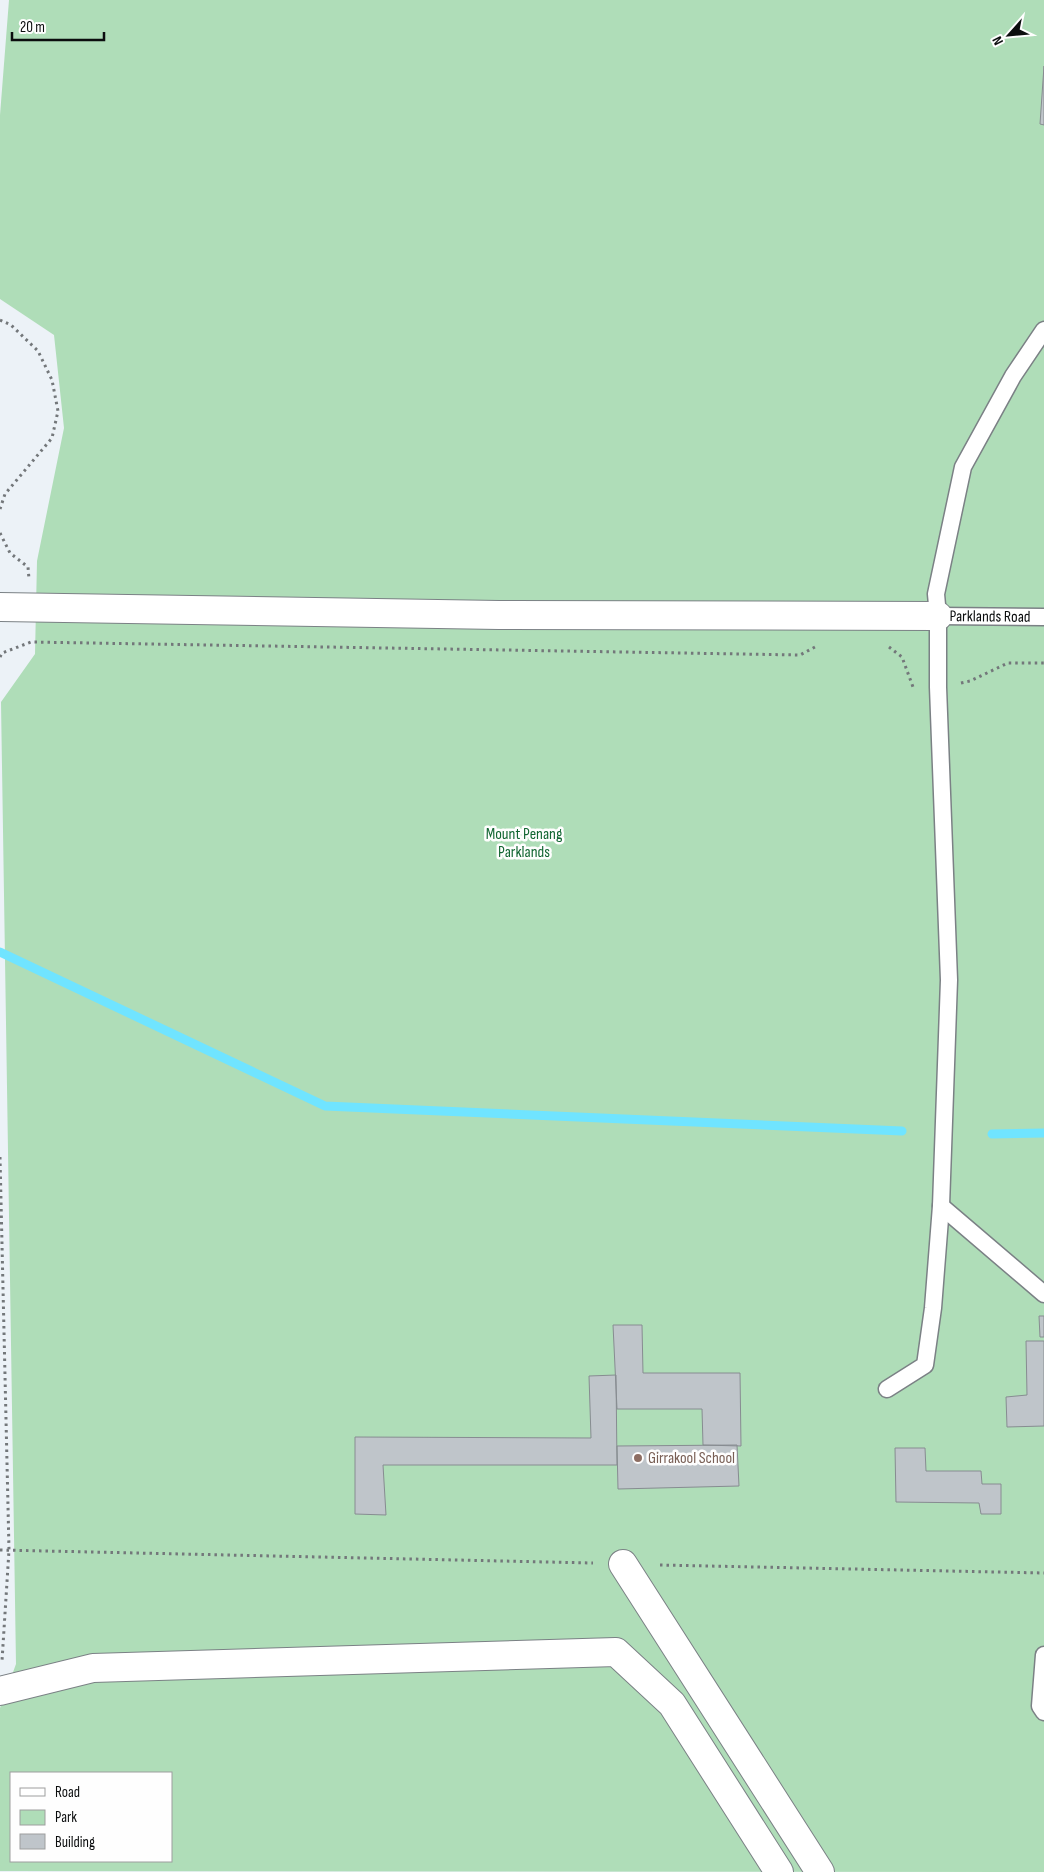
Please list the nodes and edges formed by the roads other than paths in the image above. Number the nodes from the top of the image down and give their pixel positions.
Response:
1 (1044, 330) edge
2 (0, 607) edge
3 (938, 616) junction
4 (1044, 617) edge
5 (941, 1206) junction
6 (1044, 1294) edge
7 (887, 1389) dead end
8 (623, 1564) road end
9 (1044, 1655) edge
10 (1, 1680) edge
11 (1044, 1712) edge
12 (779, 1872) edge
13 (820, 1872) edge

1 - 3 lane
2 - 3 street
3 - 4 lane, Parklands Road
3 - 5 lane
5 - 6 lane
5 - 7 lane
8 - 13 street
9 - 11 lane
10 - 12 street

